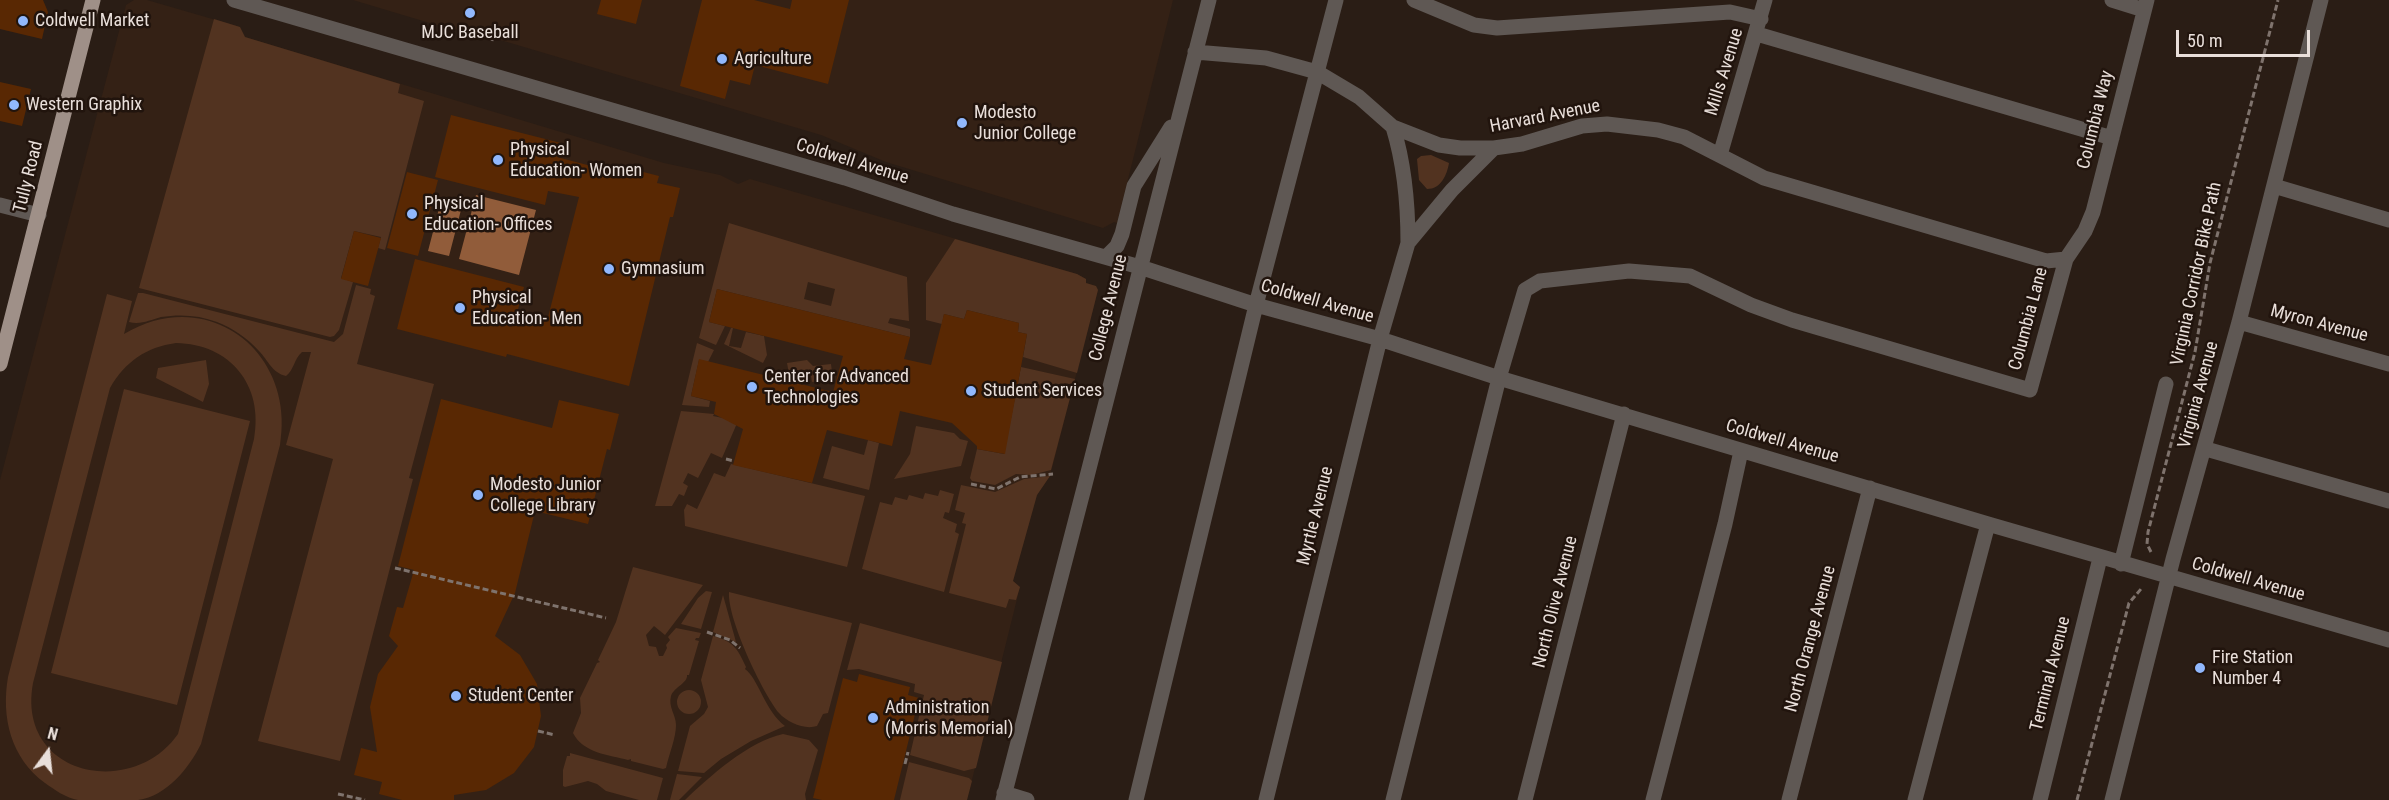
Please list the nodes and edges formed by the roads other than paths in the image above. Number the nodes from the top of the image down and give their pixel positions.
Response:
1 (93, 0) edge
2 (234, 0) edge
3 (1209, 0) edge
4 (1336, 0) edge
5 (1413, 0) edge
6 (1765, 0) edge
7 (2112, 0) edge
8 (2321, 0) edge
9 (2145, 5) edge
10 (1759, 26) junction
11 (1195, 52) junction
12 (1317, 72) junction
13 (1176, 120) junction
14 (1393, 127) junction
15 (2112, 138) junction
16 (1494, 148) junction
17 (1720, 155) junction
18 (2274, 186) junction
19 (0, 206) edge
20 (39, 215) junction
21 (2389, 220) edge
22 (1408, 243) junction
23 (1106, 257) junction
24 (2066, 259) junction
25 (1140, 267) junction
26 (1256, 305) junction
27 (2239, 322) junction
28 (4, 335) edge
29 (1380, 339) junction
30 (0, 364) edge
31 (2389, 364) edge
32 (1499, 378) junction
33 (2166, 384) dead end
34 (1624, 414) junction
35 (2206, 449) junction
36 (1741, 451) junction
37 (1870, 488) junction
38 (2389, 501) edge
39 (1988, 525) junction
40 (2100, 558) junction
41 (2121, 564) junction
42 (2169, 578) junction
43 (2389, 640) edge
44 (1004, 797) edge
45 (1027, 800) edge
46 (1136, 800) edge
47 (1266, 800) edge
48 (1393, 800) edge
49 (1525, 800) edge
50 (1653, 800) edge
51 (1789, 800) edge
52 (1915, 800) edge
53 (2040, 800) edge
54 (2112, 800) edge

1 - 20 main road, Tully Road
2 - 23 street, Coldwell Avenue
3 - 11 street, College Avenue
4 - 12 street
5 - 10 street
6 - 10 street, Mills Avenue
7 - 9 street
8 - 18 street, Virginia Avenue
9 - 15 street, Columbia Way
10 - 15 street
10 - 17 street, Mills Avenue
11 - 12 street, Harvard Avenue
11 - 13 street, College Avenue
12 - 14 street, Harvard Avenue
12 - 26 street
13 - 23 street
13 - 25 street, College Avenue
14 - 16 street, Harvard Avenue
14 - 22 street, Myrtle Avenue
15 - 24 street, Columbia Way
16 - 17 street, Harvard Avenue
16 - 22 street, Myrtle Avenue
17 - 24 street, Harvard Avenue
18 - 21 street
18 - 27 street, Virginia Avenue
19 - 20 street
20 - 28 main road, Tully Road
22 - 29 street, Myrtle Avenue
23 - 25 street, Coldwell Avenue
24 - 32 street, Columbia Lane
25 - 26 street, Coldwell Avenue
25 - 44 street, College Avenue
26 - 29 street, Coldwell Avenue
26 - 46 street
27 - 31 street, Myron Avenue
27 - 35 street, Virginia Avenue
28 - 30 main road, Tully Road
29 - 32 street, Coldwell Avenue
29 - 47 street, Myrtle Avenue
32 - 34 street, Coldwell Avenue
32 - 48 street
33 - 41 street
34 - 36 street, Coldwell Avenue
34 - 49 street, North Olive Avenue
35 - 38 street
35 - 42 street, Virginia Avenue
36 - 37 street, Coldwell Avenue
36 - 50 street
37 - 39 street, Coldwell Avenue
37 - 51 street, North Orange Avenue
39 - 40 street, Coldwell Avenue
39 - 52 street
40 - 41 street, Coldwell Avenue
40 - 53 street, Terminal Avenue
41 - 42 street, Coldwell Avenue
42 - 43 street, Coldwell Avenue
42 - 54 street, Virginia Avenue
44 - 45 street

